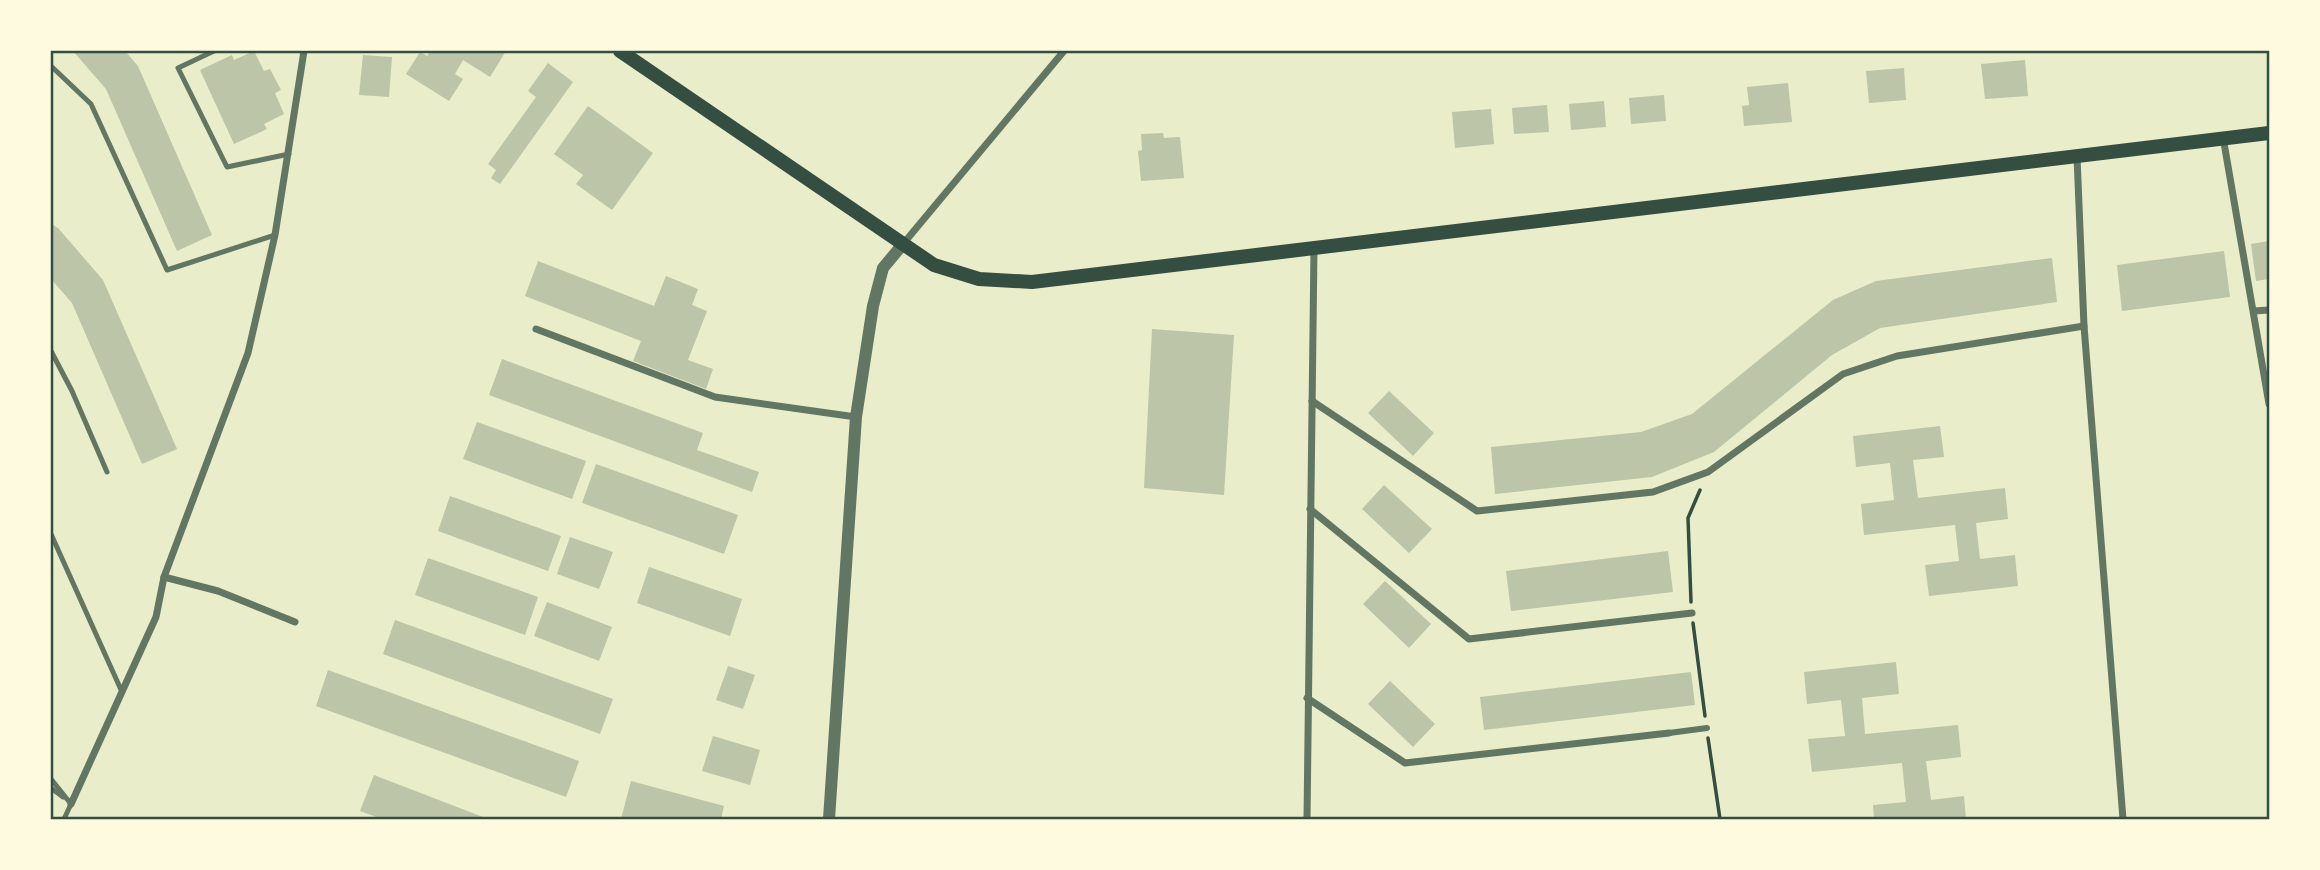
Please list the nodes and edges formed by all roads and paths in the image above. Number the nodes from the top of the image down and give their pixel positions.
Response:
1 (214, 51) edge
2 (304, 51) edge
3 (620, 51) edge
4 (1063, 51) edge
5 (51, 66) edge
6 (2269, 133) edge
7 (2223, 137) junction
8 (289, 154) junction
9 (2077, 157) junction
10 (275, 235) junction
11 (903, 244) junction
12 (1314, 247) junction
13 (2269, 310) edge
14 (2254, 311) junction
15 (2084, 326) junction
16 (536, 329) dead end
17 (51, 351) edge
18 (1312, 401) junction
19 (2269, 404) edge
20 (856, 416) junction
21 (107, 472) dead end
22 (1708, 472) junction
23 (1310, 509) junction
24 (51, 534) edge
25 (164, 577) junction
26 (1692, 613) junction
27 (295, 622) dead end
28 (122, 692) junction
29 (1307, 698) junction
30 (1707, 728) junction
31 (1669, 733) joint
32 (51, 779) edge
33 (51, 789) edge
34 (71, 804) junction
35 (64, 819) edge
36 (829, 819) edge
37 (1307, 819) edge
38 (1720, 819) edge
39 (2123, 819) edge

1 - 8 lane
2 - 8 street
3 - 11 main road
4 - 11 street
5 - 10 lane
6 - 7 main road
7 - 9 main road
7 - 14 street
8 - 10 street
9 - 12 main road
9 - 15 street
10 - 25 street
11 - 12 main road
11 - 20 street
12 - 18 street
13 - 14 street
14 - 19 street
15 - 22 street
15 - 39 street
16 - 20 street
17 - 21 lane
18 - 22 street
18 - 23 street
20 - 36 street
22 - 26 path
23 - 26 street
23 - 29 street
24 - 28 lane
25 - 27 street
25 - 28 street
26 - 30 path
28 - 34 street
29 - 31 street
29 - 37 street
30 - 31 street
30 - 38 path
32 - 34 lane
33 - 34 lane
34 - 35 lane

